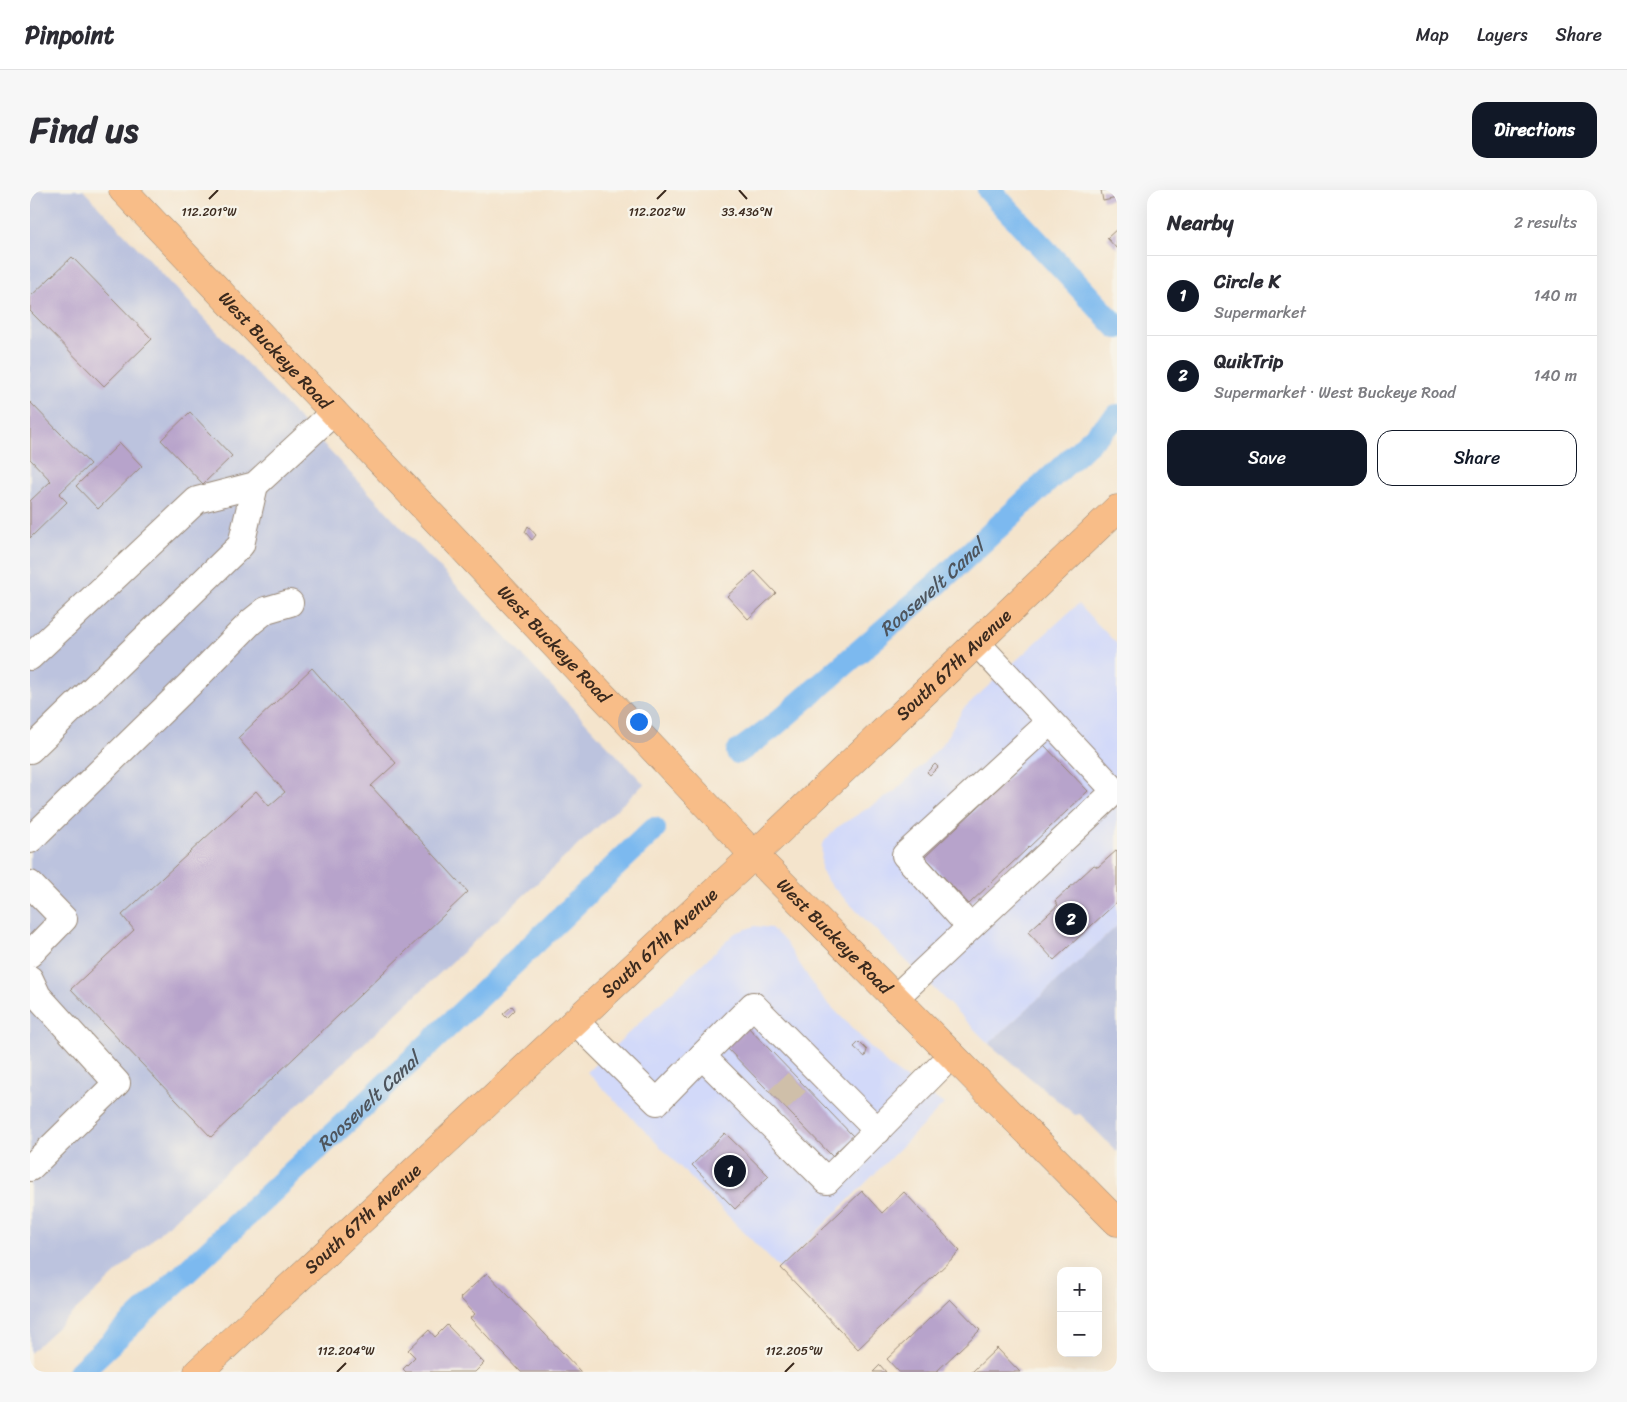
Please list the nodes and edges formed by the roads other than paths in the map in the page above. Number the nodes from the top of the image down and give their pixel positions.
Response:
1 (123, 190) edge
2 (334, 412) junction
3 (254, 485) junction
4 (1117, 509) edge
5 (290, 602) dead end
6 (977, 643) junction
7 (30, 657) edge
8 (1050, 722) junction
9 (30, 750) edge
10 (1116, 791) edge
11 (30, 840) edge
12 (754, 855) junction
13 (30, 884) edge
14 (970, 927) junction
15 (30, 954) edge
16 (30, 979) edge
17 (895, 998) junction
18 (576, 1022) junction
19 (952, 1055) junction
20 (702, 1056) junction
21 (878, 1131) junction
22 (30, 1168) edge
23 (1117, 1222) edge
24 (198, 1372) edge

1 - 2 main road, West Buckeye Road
2 - 3 lane
2 - 12 main road, West Buckeye Road
3 - 7 lane
3 - 9 lane
4 - 6 main road, South 67th Avenue
5 - 11 lane
6 - 8 lane
6 - 12 main road, South 67th Avenue
8 - 10 lane
8 - 14 lane
10 - 14 lane
12 - 17 main road, West Buckeye Road
12 - 18 main road, South 67th Avenue
13 - 15 lane
14 - 17 lane
16 - 22 lane
17 - 19 main road, West Buckeye Road
18 - 20 lane
18 - 24 main road, South 67th Avenue
19 - 21 lane
19 - 23 main road, West Buckeye Road
20 - 21 lane
20 - 21 lane

